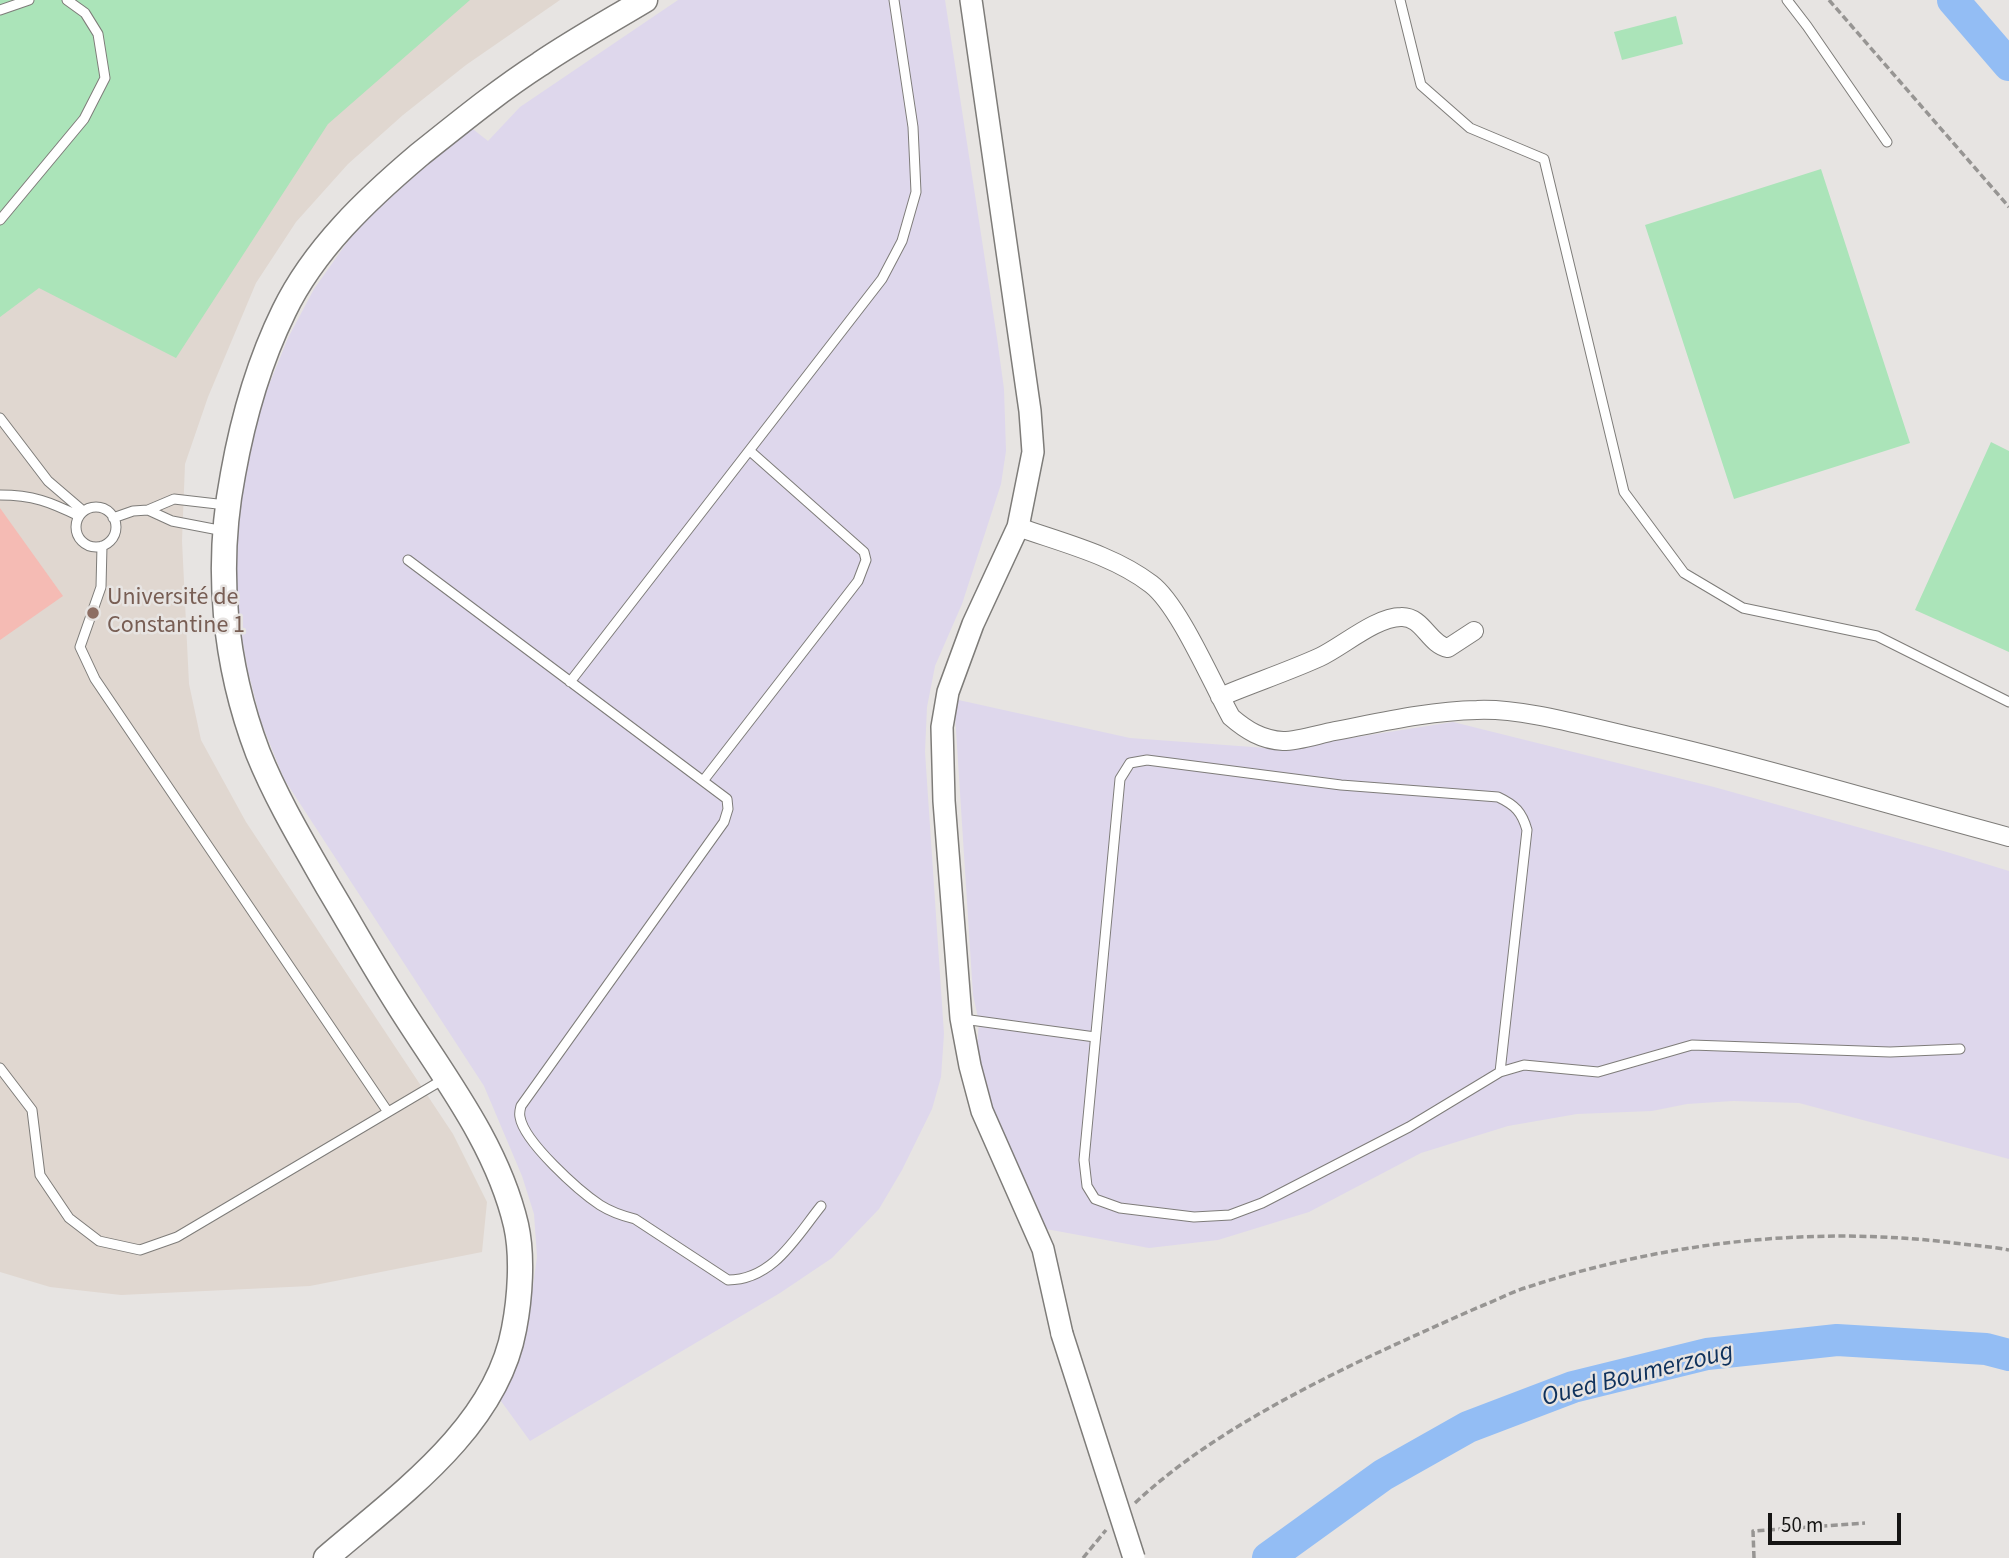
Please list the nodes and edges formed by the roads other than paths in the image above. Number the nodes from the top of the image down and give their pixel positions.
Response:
1 (29, 0) edge
2 (67, 0) edge
3 (645, 0) edge
4 (894, 0) edge
5 (971, 0) edge
6 (1400, 0) edge
7 (1787, 0) edge
8 (0, 10) edge
9 (1887, 142) dead end
10 (0, 220) edge
11 (0, 418) edge
12 (750, 451) junction
13 (0, 495) edge
14 (228, 505) junction
15 (148, 510) junction
16 (81, 514) junction
17 (113, 517) junction
18 (1018, 527) junction
19 (226, 531) junction
20 (102, 546) junction
21 (408, 560) dead end
22 (1474, 631) dead end
23 (570, 682) junction
24 (1220, 697) junction
25 (2009, 702) edge
26 (703, 781) junction
27 (2009, 837) edge
28 (961, 1018) junction
29 (1095, 1037) junction
30 (1960, 1049) dead end
31 (0, 1068) edge
32 (1500, 1072) junction
33 (445, 1079) junction
34 (388, 1112) junction
35 (821, 1206) dead end
36 (326, 1558) edge
37 (1134, 1558) edge

1 - 8 lane
2 - 10 lane
3 - 14 main road
4 - 12 lane
5 - 18 street
6 - 25 lane
7 - 9 lane
11 - 16 lane
12 - 23 lane
12 - 26 lane
13 - 16 lane
14 - 15 lane
14 - 19 main road
15 - 17 lane
15 - 19 lane
16 - 17 lane
16 - 20 lane
17 - 20 lane
18 - 24 street
18 - 28 street
19 - 33 main road
20 - 34 lane
21 - 23 lane
22 - 24 street
23 - 26 lane
24 - 27 street
26 - 35 lane
28 - 29 lane
28 - 37 street, bridge
29 - 32 lane
29 - 32 lane
30 - 32 lane
31 - 34 lane
33 - 34 lane
33 - 36 main road

